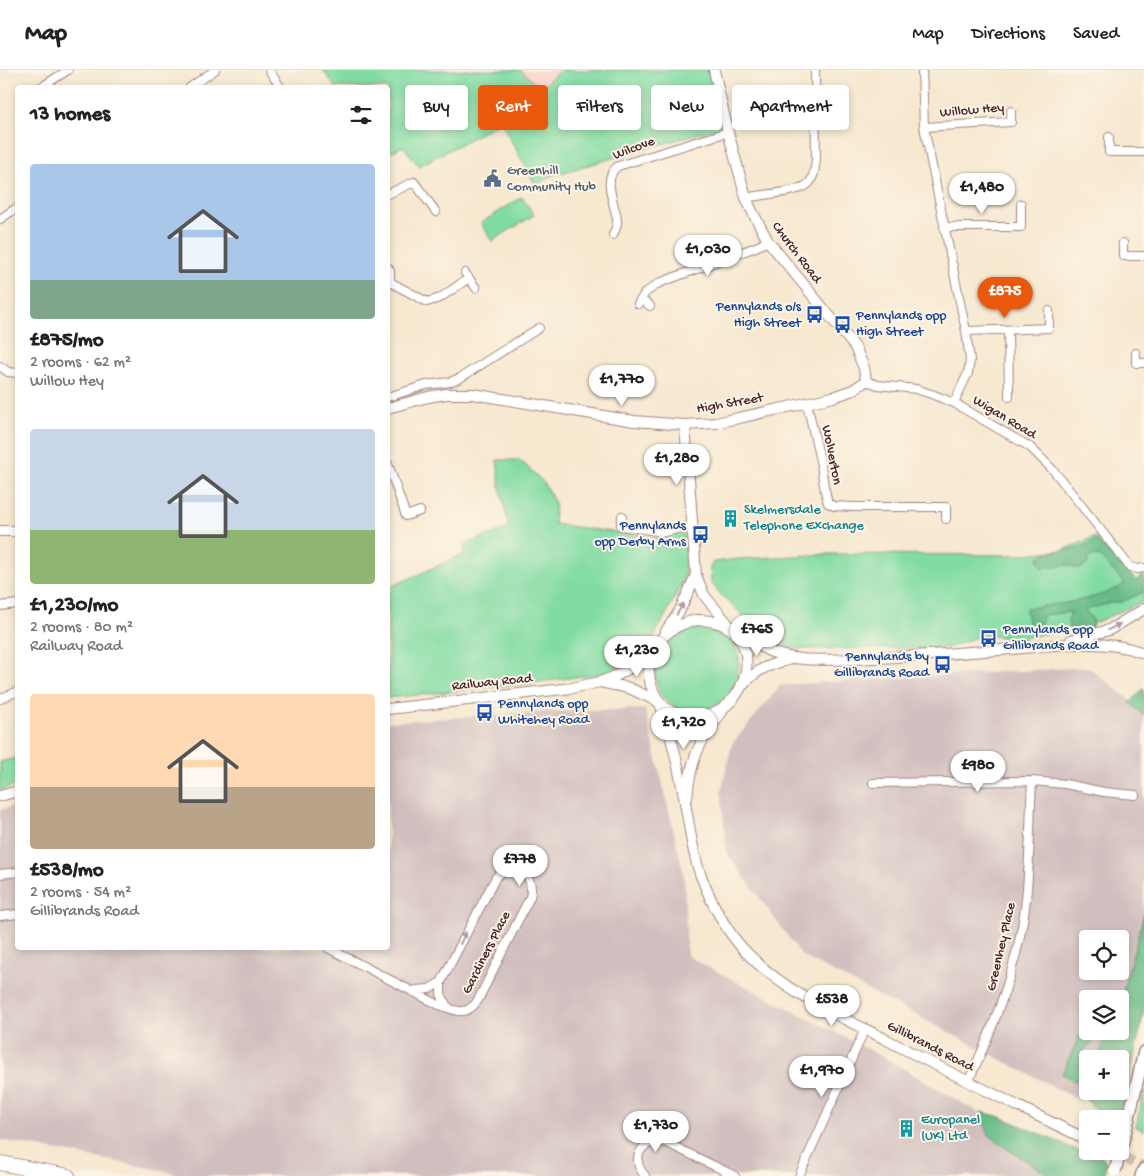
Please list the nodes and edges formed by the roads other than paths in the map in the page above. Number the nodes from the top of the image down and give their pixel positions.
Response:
1 (67, 70) edge
2 (215, 70) edge
3 (269, 70) edge
4 (714, 70) edge
5 (815, 70) edge
6 (922, 70) edge
7 (44, 85) edge
8 (193, 85) edge
9 (279, 85) edge
10 (1011, 110) dead end
11 (924, 127) junction
12 (728, 132) junction
13 (1109, 137) dead end
14 (1144, 152) edge
15 (390, 193) edge
16 (746, 198) junction
17 (1021, 204) dead end
18 (15, 209) edge
19 (436, 212) dead end
20 (0, 219) edge
21 (944, 227) junction
22 (613, 235) dead end
23 (768, 241) junction
24 (1123, 243) dead end
25 (1144, 256) edge
26 (390, 284) edge
27 (476, 288) dead end
28 (650, 306) dead end
29 (1049, 311) dead end
30 (539, 328) dead end
31 (1008, 330) junction
32 (966, 331) junction
33 (1136, 353) dead end
34 (1144, 363) edge
35 (0, 366) edge
36 (15, 373) edge
37 (866, 381) junction
38 (390, 396) edge
39 (1009, 397) dead end
40 (807, 403) junction
41 (954, 403) junction
42 (390, 407) edge
43 (685, 425) junction
44 (390, 470) edge
45 (420, 511) dead end
46 (622, 516) dead end
47 (946, 519) dead end
48 (693, 525) junction
49 (0, 531) edge
50 (15, 532) edge
51 (1141, 568) edge
52 (696, 573) junction
53 (15, 604) edge
54 (0, 606) edge
55 (1144, 609) edge
56 (732, 629) junction
57 (658, 642) junction
58 (1050, 645) junction
59 (1144, 653) edge
60 (794, 659) junction
61 (600, 682) junction
62 (740, 689) junction
63 (15, 692) edge
64 (0, 699) edge
65 (659, 703) junction
66 (727, 706) junction
67 (390, 709) edge
68 (1032, 781) junction
69 (873, 783) dead end
70 (15, 792) edge
71 (1135, 795) dead end
72 (0, 796) edge
73 (687, 812) junction
74 (15, 872) edge
75 (0, 874) edge
76 (15, 914) edge
77 (0, 916) edge
78 (332, 950) edge
79 (441, 982) junction
80 (412, 990) junction
81 (451, 1009) junction
82 (865, 1029) junction
83 (1144, 1052) edge
84 (968, 1082) junction
85 (1079, 1136) edge
86 (0, 1163) edge
87 (1144, 1169) edge
88 (1115, 1174) edge
89 (68, 1176) edge
90 (645, 1176) edge
91 (734, 1176) edge
92 (799, 1176) edge
93 (1141, 1176) edge

1 - 7 street
2 - 8 street
3 - 9 street
4 - 12 street, Church Road
5 - 16 street
6 - 11 street, Willow Hey
10 - 11 street, Willow Hey
11 - 21 street, Willow Hey
12 - 16 street, Church Road
12 - 22 street, Wilcove
13 - 14 street
15 - 19 street
16 - 23 street, Church Road
17 - 21 street
18 - 20 street
21 - 32 street, Willow Hey
23 - 28 street
23 - 37 street, Church Road
24 - 25 street
26 - 27 street
29 - 31 street
30 - 38 street
31 - 32 street
31 - 39 street
32 - 41 street, Willow Hey
33 - 34 street
35 - 36 street
37 - 40 street, High Street
37 - 41 street, Wigan Road
40 - 43 street, High Street
40 - 47 street, Wolverton
41 - 51 street, Wigan Road
42 - 43 street, High Street
43 - 48 street
44 - 45 street
46 - 48 street
48 - 52 street
49 - 50 street
52 - 56 street
57 -> 52 street
53 - 54 street
58 -> 55 street
56 - 57 street
56 - 60 street
56 - 62 street
57 - 61 street, Railway Road
57 - 65 street
58 - 59 street
58 - 60 street
60 - 62 street
61 - 65 street, Railway Road
61 - 67 street, Railway Road
62 - 66 street
63 - 64 street
65 - 66 street
65 - 73 street, Gillibrands Road
66 - 73 street, Gillibrands Road
68 - 69 street
68 - 71 street
68 - 84 street, Greenhey Place
70 - 72 street
73 - 82 street, Gillibrands Road
74 - 75 street
76 - 77 street
78 - 80 street
79 - 80 street
79 - 81 street
79 -> 81 street, Gardiners Place
80 - 81 street
82 - 84 street, Gillibrands Road
82 - 92 street
83 - 88 main road, bridge
84 - 85 street, Gillibrands Road
86 - 89 highway
87 - 93 main road
90 - 91 street

